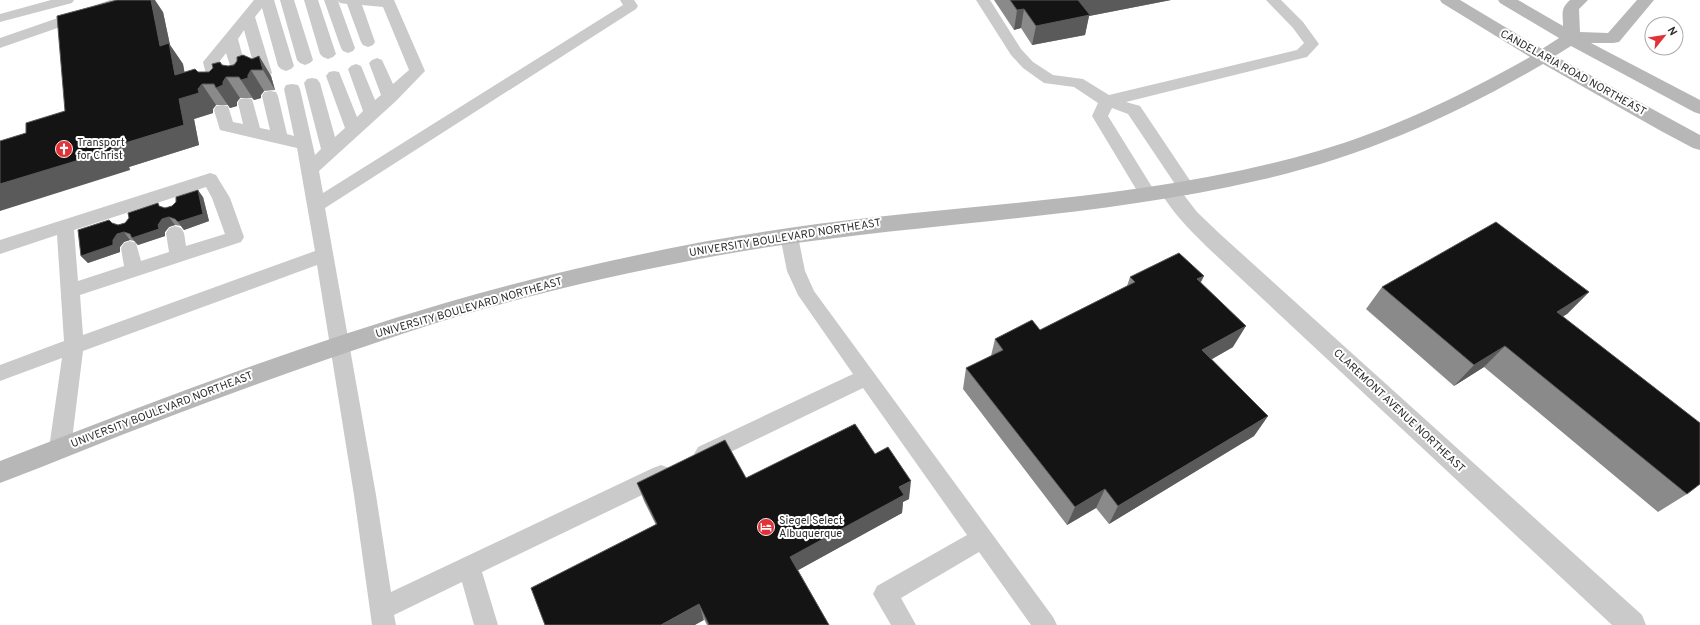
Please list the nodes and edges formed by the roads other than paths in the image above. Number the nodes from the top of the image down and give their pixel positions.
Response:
1 (67, 0) edge
2 (124, 0) edge
3 (261, 0) edge
4 (267, 0) edge
5 (287, 0) edge
6 (311, 0) edge
7 (331, 0) edge
8 (345, 0) edge
9 (352, 0) edge
10 (627, 0) edge
11 (983, 0) edge
12 (1273, 0) edge
13 (1448, 0) edge
14 (1506, 0) edge
15 (1580, 0) edge
16 (1646, 0) edge
17 (248, 17) junction
18 (0, 18) edge
19 (230, 38) junction
20 (1572, 39) junction
21 (368, 42) dead end
22 (0, 43) edge
23 (348, 48) dead end
24 (328, 54) dead end
25 (1542, 57) junction
26 (305, 60) dead end
27 (377, 63) dead end
28 (286, 66) dead end
29 (356, 70) dead end
30 (264, 73) dead end
31 (334, 76) dead end
32 (241, 80) edge
33 (312, 83) dead end
34 (217, 87) edge
35 (292, 89) dead end
36 (270, 96) dead end
37 (390, 97) junction
38 (1107, 101) junction
39 (246, 103) dead end
40 (1700, 108) edge
41 (222, 110) dead end
42 (372, 113) junction
43 (354, 130) junction
44 (253, 132) junction
45 (280, 138) junction
46 (1700, 143) edge
47 (305, 144) junction
48 (330, 150) junction
49 (310, 169) junction
50 (1168, 192) junction
51 (316, 206) junction
52 (65, 226) junction
53 (175, 233) dead end
54 (789, 236) junction
55 (0, 247) edge
56 (130, 248) dead end
57 (324, 255) junction
58 (179, 256) junction
59 (134, 270) junction
60 (70, 291) junction
61 (74, 346) junction
62 (339, 346) junction
63 (0, 373) edge
64 (866, 377) junction
65 (60, 448) junction
66 (0, 472) edge
67 (982, 538) junction
68 (469, 567) junction
69 (382, 617) edge
70 (486, 625) edge
71 (904, 625) edge
72 (1045, 625) edge
73 (1632, 625) edge

1 - 18 lane
2 - 22 lane
3 - 17 lane
4 - 28 lane
5 - 26 lane
6 - 24 lane
7 - 23 lane
8 - 9 lane
9 - 21 lane
9 - 37 lane
10 - 51 lane
11 - 38 lane
12 - 38 lane
13 - 25 main road, CANDELARIA ROAD NORTHEAST
14 - 20 main road
15 - 20 main road
16 - 20 main road, UNIVERSITY BOULEVARD NORTHEAST
17 - 19 lane
17 - 30 lane
19 - 32 lane
19 - 34 lane
20 - 25 main road, UNIVERSITY BOULEVARD NORTHEAST
20 - 40 main road
25 - 46 main road, CANDELARIA ROAD NORTHEAST
25 - 50 main road, UNIVERSITY BOULEVARD NORTHEAST
27 - 37 lane
29 - 42 lane
31 - 43 lane
33 - 48 lane
35 - 47 lane
36 - 45 lane
37 - 42 lane
38 - 50 lane
38 - 50 lane
39 - 44 lane
41 - 44 lane
42 - 43 lane
43 - 48 lane
44 - 45 lane
45 - 47 lane
47 - 49 lane
48 - 49 lane
49 - 51 lane
50 - 54 main road, UNIVERSITY BOULEVARD NORTHEAST
50 - 73 street, CLAREMONT AVENUE NORTHEAST
51 - 57 lane
52 - 55 lane
52 - 58 lane
52 - 60 lane
53 - 58 lane
54 - 62 main road, UNIVERSITY BOULEVARD NORTHEAST
54 - 64 lane
56 - 59 lane
57 - 61 lane
57 - 62 lane
58 - 59 lane
59 - 60 lane
60 - 61 lane
61 - 63 lane
61 - 65 lane
62 - 65 main road, UNIVERSITY BOULEVARD NORTHEAST
62 - 69 lane
64 - 67 lane
64 - 68 lane
65 - 66 main road, UNIVERSITY BOULEVARD NORTHEAST
67 - 71 lane
67 - 72 lane
68 - 69 lane
68 - 70 lane

